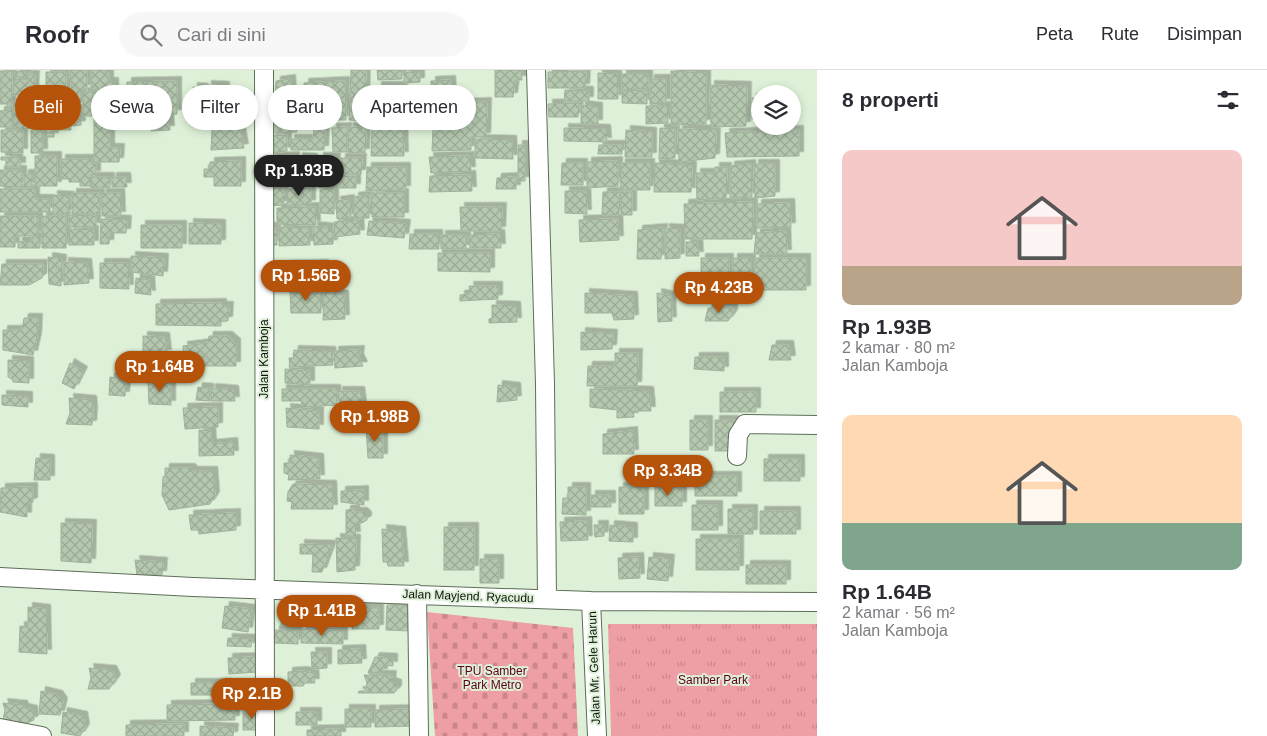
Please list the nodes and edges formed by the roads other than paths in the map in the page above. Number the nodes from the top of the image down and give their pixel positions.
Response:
1 (264, 70) edge
2 (536, 70) edge
3 (817, 425) edge
4 (737, 456) dead end
5 (0, 578) edge
6 (264, 589) junction
7 (417, 594) junction
8 (547, 599) junction
9 (591, 601) junction
10 (817, 602) edge
11 (0, 728) edge
12 (42, 736) edge
13 (265, 736) edge
14 (419, 736) edge
15 (597, 736) edge

1 - 6 street, Jalan Kamboja
2 - 8 street
3 - 4 street
5 - 6 street, Jalan Mayjend. Ryacudu
6 - 7 street, Jalan Mayjend. Ryacudu
6 - 13 street, Jalan Kamboja
7 - 8 street, Jalan Mayjend. Ryacudu
7 - 14 street
8 - 9 street, Jalan Mayjend. Ryacudu
9 - 10 street, Jalan Mayjend. Ryacudu
9 - 15 street, Jalan Mr. Gele Harun
11 - 12 street

